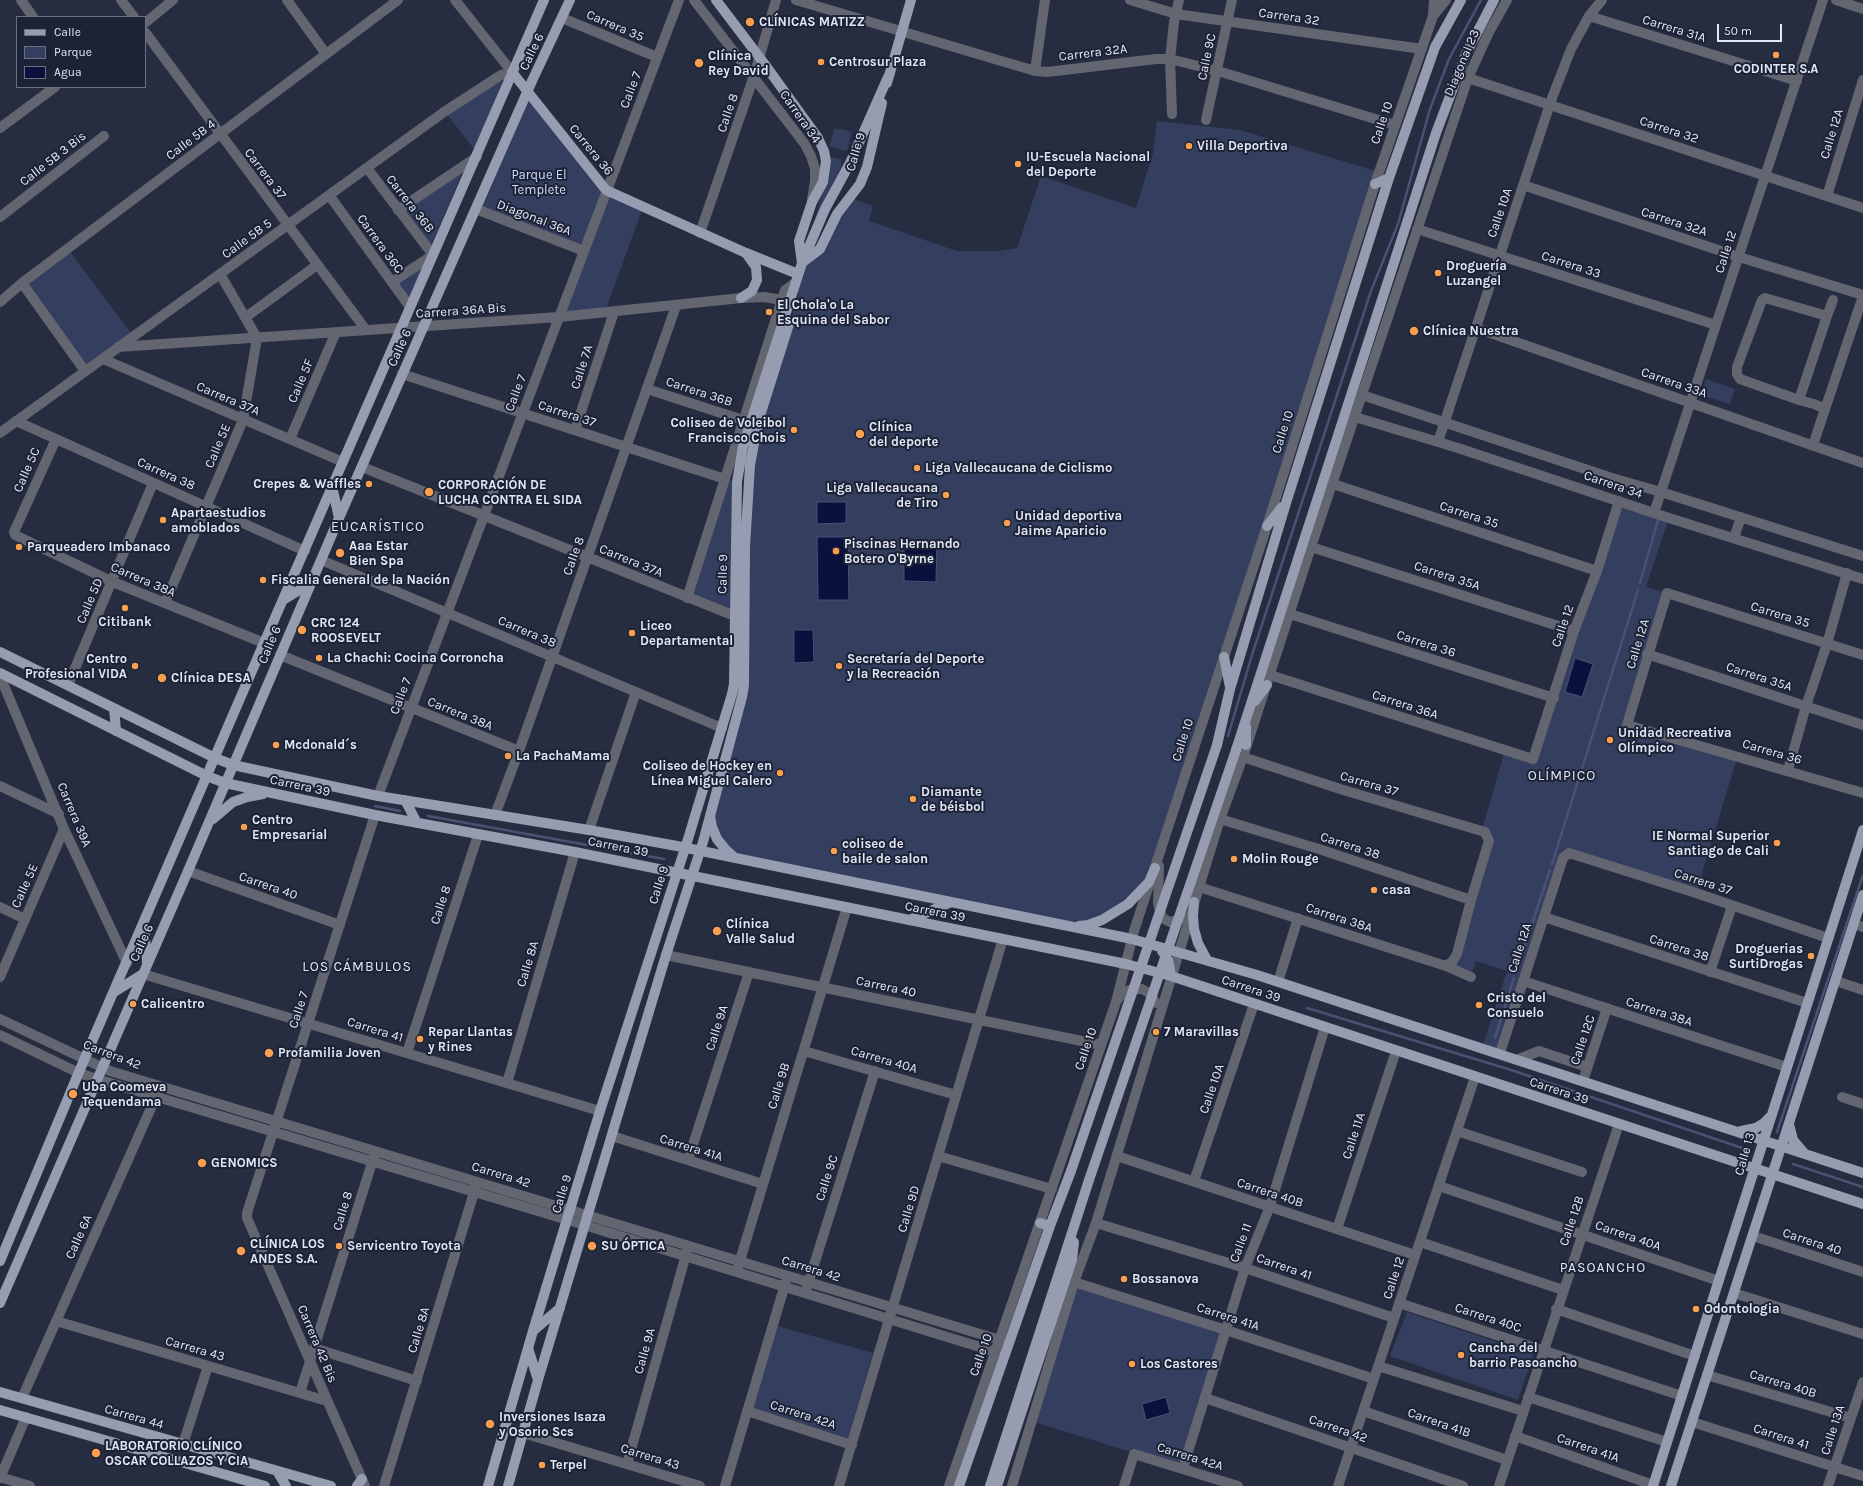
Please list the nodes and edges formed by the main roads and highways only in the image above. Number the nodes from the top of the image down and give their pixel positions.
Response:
1 (544, 0) edge
2 (570, 0) edge
3 (716, 0) edge
4 (911, 0) edge
5 (1461, 0) edge
6 (1494, 0) edge
7 (512, 72) junction
8 (888, 77) junction
9 (527, 92) junction
10 (1389, 178) junction
11 (1382, 198) junction
12 (746, 253) junction
13 (802, 263) junction
14 (797, 278) junction
15 (741, 298) road end
16 (332, 486) junction
17 (1286, 503) junction
18 (339, 518) junction
19 (746, 520) junction
20 (1267, 526) road end
21 (736, 529) junction
22 (311, 583) junction
23 (282, 600) junction
24 (0, 652) edge
25 (1224, 657) road end
26 (0, 674) edge
27 (1268, 680) road end
28 (1230, 689) junction
29 (114, 708) junction
30 (1250, 708) junction
31 (1246, 721) junction
32 (116, 731) junction
33 (1246, 745) road end
34 (215, 758) junction
35 (234, 764) junction
36 (207, 776) junction
37 (225, 783) junction
38 (277, 795) junction
39 (405, 800) junction
40 (710, 813) junction
41 (417, 823) junction
42 (207, 827) junction
43 (1863, 830) edge
44 (685, 848) junction
45 (700, 851) junction
46 (736, 859) junction
47 (1155, 868) road end
48 (677, 872) junction
49 (692, 876) junction
50 (1863, 895) edge
51 (949, 902) junction
52 (1194, 902) road end
53 (908, 920) junction
54 (144, 923) junction
55 (1858, 926) edge
56 (1069, 927) junction
57 (1150, 944) junction
58 (1207, 960) junction
59 (145, 969) junction
60 (1171, 976) junction
61 (114, 992) junction
62 (1770, 1117) junction
63 (1788, 1122) junction
64 (1738, 1131) junction
65 (1762, 1143) junction
66 (1780, 1150) junction
67 (1806, 1154) junction
68 (1756, 1166) junction
69 (1773, 1172) junction
70 (1863, 1173) edge
71 (1863, 1204) edge
72 (1040, 1223) road end
73 (1075, 1224) junction
74 (1050, 1226) junction
75 (0, 1261) edge
76 (0, 1303) edge
77 (560, 1308) junction
78 (533, 1331) junction
79 (528, 1348) junction
80 (538, 1380) junction
81 (0, 1392) edge
82 (0, 1410) edge
83 (183, 1444) junction
84 (141, 1450) junction
85 (277, 1471) junction
86 (244, 1483) edge
87 (265, 1486) edge
88 (286, 1486) edge
89 (331, 1486) edge
90 (488, 1486) edge
91 (508, 1486) edge
92 (959, 1486) edge
93 (990, 1486) edge
94 (997, 1486) edge
95 (1653, 1486) edge
96 (1671, 1486) edge

1 - 7 main road, Calle 6
2 - 9 main road, Calle 6
3 - 13 main road, Carrera 34
4 - 8 main road, Calle 9
5 - 10 main road, Calle 10
6 - 30 main road
7 - 9 main road, Carrera 36
7 - 16 main road, Calle 6
8 - 13 main road, Calle 9
8 - 13 main road, Calle 9
9 - 12 main road, Carrera 36
9 - 18 main road, Calle 6
10 - 11 main road, Calle 10
10 - 11 main road
11 - 17 main road, Calle 10
12 - 14 main road, Carrera 36
12 - 15 main road
13 - 14 main road, Calle 9
14 - 19 main road, Calle 9
14 - 21 main road, Calle 9
16 - 18 main road
16 - 23 main road, Calle 6
17 - 20 main road
17 - 28 main road, Calle 10
18 - 22 main road, Calle 6
19 - 21 main road
19 - 40 main road, Calle 9
21 - 44 main road, Calle 9
22 - 23 main road
22 - 35 main road, Calle 6
23 - 34 main road, Calle 6
24 - 29 main road, Carrera 39
25 - 28 main road
26 - 32 main road, Carrera 39
27 - 30 main road
28 - 74 main road, Calle 10, bridge
29 - 32 main road
29 - 34 main road, Carrera 39
30 - 31 main road
31 - 33 main road
31 - 73 main road, bridge
32 - 36 main road, Carrera 39
34 - 35 main road, Carrera 39
34 - 36 main road, Calle 6
35 - 37 main road, Calle 6
35 - 39 main road, Carrera 39
36 - 37 main road, Carrera 39
36 - 54 main road, Calle 6
37 - 38 main road, Carrera 39
37 - 42 main road, Calle 6
38 - 41 main road, Carrera 39
38 - 42 main road
39 - 41 main road
39 - 44 main road, Carrera 39
40 - 45 main road, Calle 9
40 - 46 main road
41 - 48 main road, Carrera 39
42 - 59 main road, Calle 6
43 - 62 main road, Calle 13
44 - 45 main road, Carrera 39
44 - 48 main road, Calle 9
45 - 46 main road, Carrera 39
45 - 49 main road, Calle 9
46 - 51 main road, Carrera 39
47 - 56 main road
48 - 49 main road, Carrera 39
48 - 78 main road, Calle 9
49 - 53 main road, Carrera 39
49 - 77 main road, Calle 9
50 - 55 main road
51 - 53 main road
51 - 56 main road, Carrera 39
52 - 58 main road
53 - 60 main road, Carrera 39
54 - 59 main road
54 - 61 main road, Calle 6
55 - 63 main road
56 - 57 main road, Carrera 39
57 - 58 main road, Carrera 39
57 - 60 main road
58 - 64 main road, Carrera 39
59 - 61 main road
59 - 76 main road, Calle 6
60 - 68 main road, Carrera 39
61 - 75 main road, Calle 6
62 - 64 main road
62 - 65 main road, Calle 13
63 - 66 main road
63 - 67 main road
64 - 65 main road, Carrera 39
65 - 66 main road, Carrera 39
65 - 68 main road, Calle 13
66 - 67 main road, Carrera 39
66 - 69 main road
67 - 70 main road, Carrera 39
68 - 69 main road, Carrera 39
68 - 95 main road, Calle 13
69 - 71 main road, Carrera 39
69 - 96 main road
72 - 74 main road
73 - 93 main road
73 - 94 main road
74 - 92 main road, Calle 10
77 - 78 main road
77 - 80 main road, Calle 9
78 - 79 main road, Calle 9
79 - 80 main road
79 - 90 main road, Calle 9
80 - 91 main road, Calle 9
81 - 83 main road, Carrera 44
82 - 84 main road
83 - 84 main road
83 - 85 main road, Carrera 44
84 - 86 main road
85 - 88 main road
85 - 89 main road, Carrera 44
86 - 87 main road

